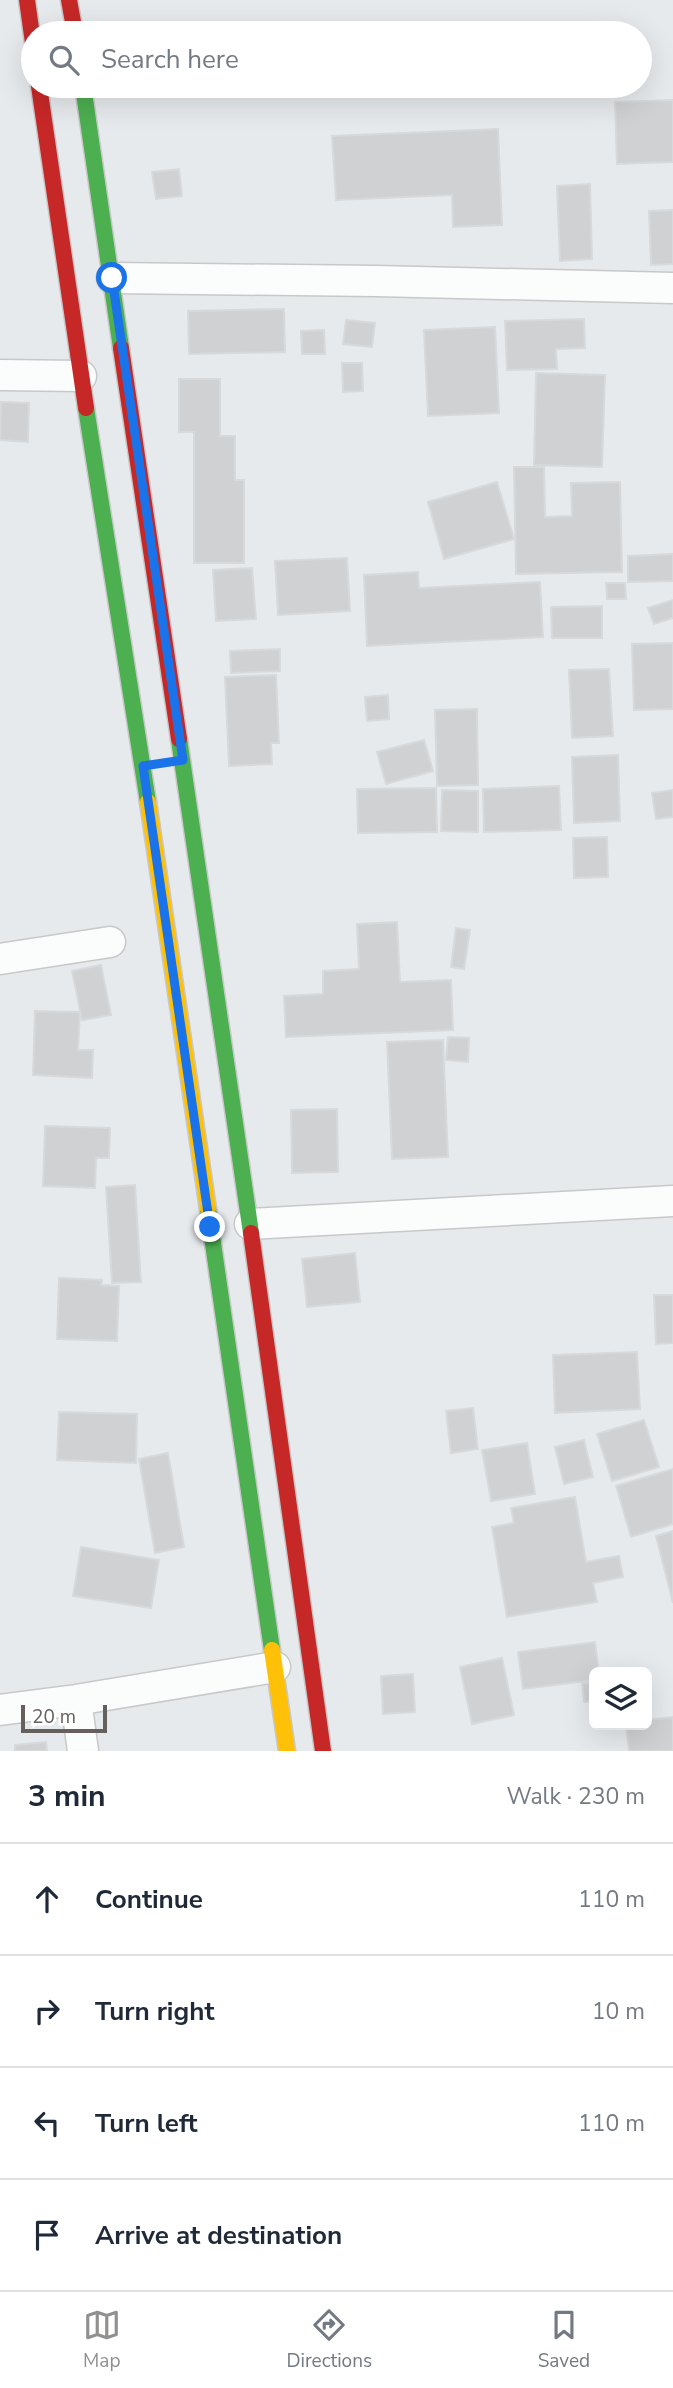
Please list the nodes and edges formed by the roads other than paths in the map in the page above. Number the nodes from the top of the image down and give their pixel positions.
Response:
1 (27, 0) edge
2 (69, 0) edge
3 (30, 21) edge
4 (73, 21) edge
5 (41, 98) edge
6 (85, 98) edge
7 (112, 278) junction
8 (673, 288) edge
9 (0, 375) edge
10 (81, 376) junction
11 (163, 763) junction
12 (110, 942) dead end
13 (0, 959) edge
14 (673, 1201) edge
15 (250, 1224) junction
16 (275, 1667) junction
17 (76, 1700) junction
18 (0, 1710) edge
19 (83, 1751) edge
20 (288, 1751) edge
21 (323, 1751) edge

1 - 3 street
2 - 4 street
5 - 10 street
6 - 7 street
7 - 8 street
7 - 11 street
9 - 10 street
10 - 11 street
11 - 15 street
11 - 16 street
12 - 13 street
14 - 15 street
15 - 21 street
16 - 17 street
16 - 20 street
17 - 18 street
17 - 19 street

